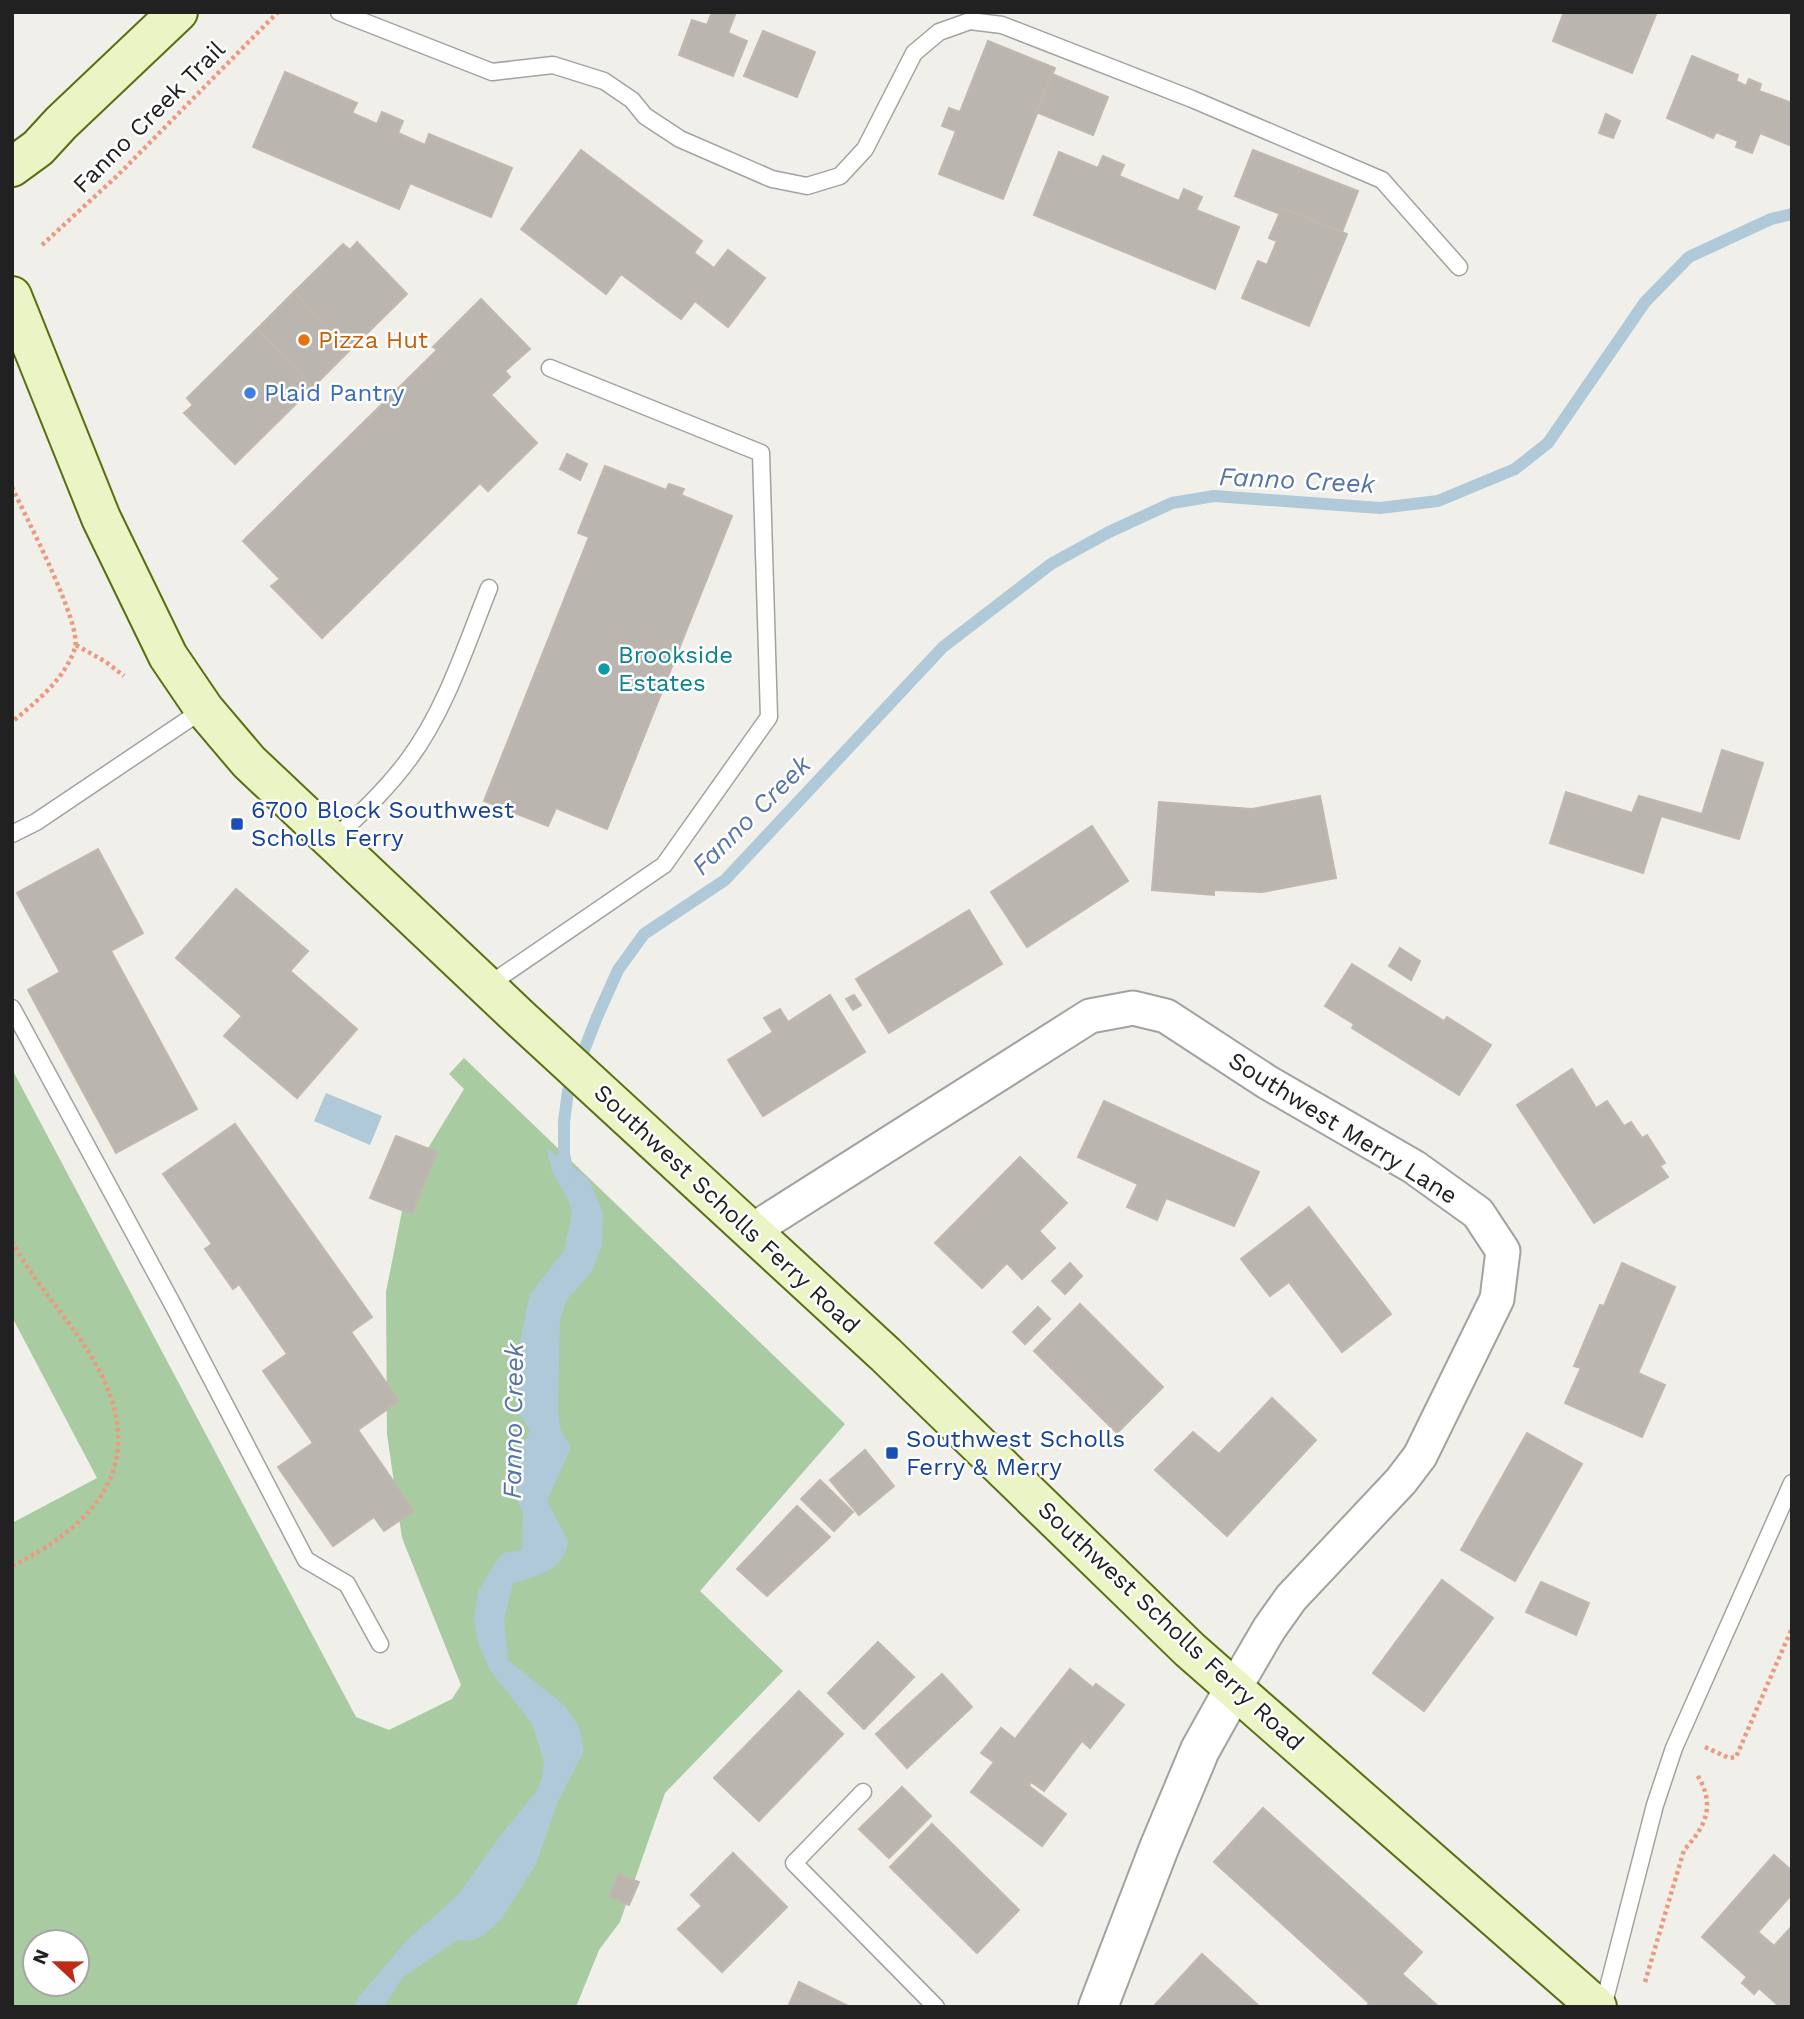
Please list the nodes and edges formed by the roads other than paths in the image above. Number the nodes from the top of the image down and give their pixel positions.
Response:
1 (178, 12) edge
2 (339, 12) edge
3 (12, 167) edge
4 (1460, 267) dead end
5 (12, 296) edge
6 (550, 368) dead end
7 (489, 588) dead end
8 (204, 709) junction
9 (12, 834) edge
10 (332, 841) junction
11 (487, 986) junction
12 (12, 1008) edge
13 (753, 1230) junction
14 (1792, 1483) edge
15 (380, 1644) dead end
16 (1234, 1689) junction
17 (863, 1791) dead end
18 (936, 2007) edge
19 (1098, 2007) edge
20 (1597, 2007) edge
21 (1603, 2007) edge

1 - 3 main road
2 - 4 lane
5 - 8 main road, Southwest Scholls Ferry Road
6 - 11 lane
7 - 10 lane
8 - 9 lane
8 - 10 main road, Southwest Scholls Ferry Road
10 - 11 main road, Southwest Scholls Ferry Road
11 - 13 main road, Southwest Scholls Ferry Road
12 - 15 lane
13 - 16 main road, Southwest Scholls Ferry Road
13 - 16 street, Southwest Merry Lane
14 - 21 lane
16 - 19 street
16 - 20 main road, Southwest Scholls Ferry Road
17 - 18 lane

